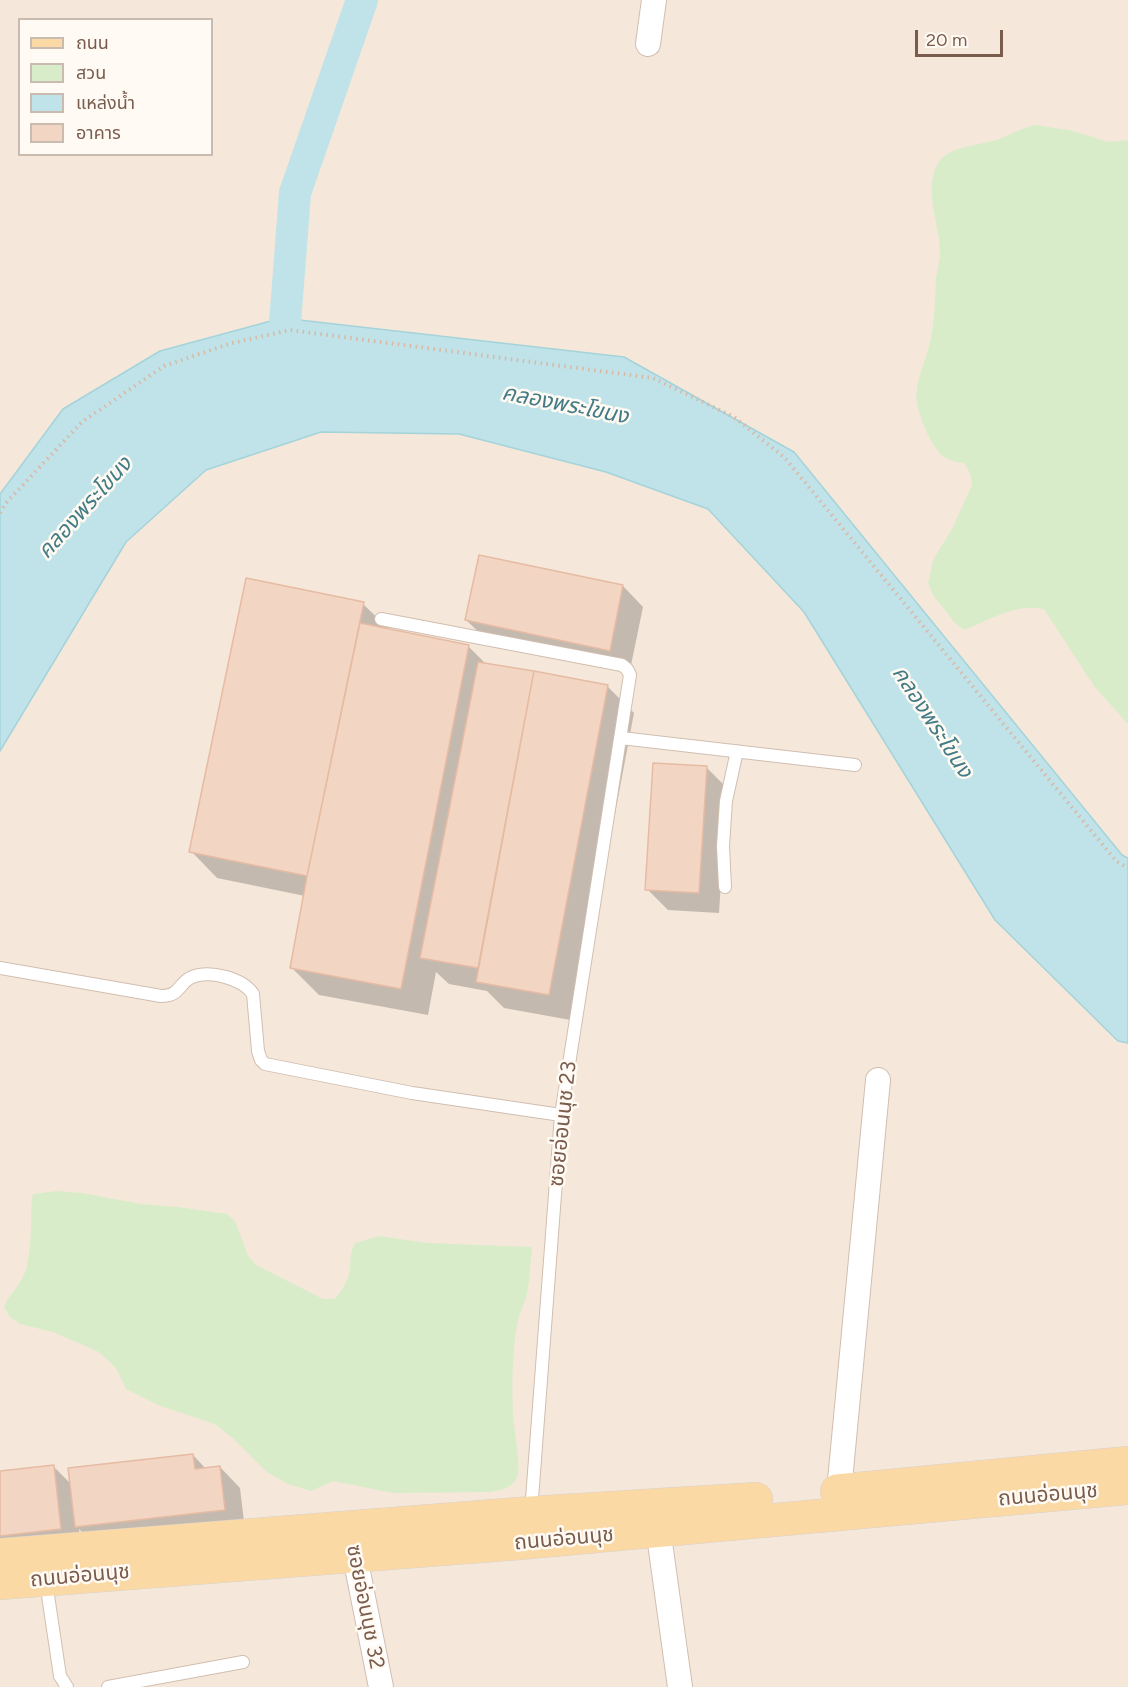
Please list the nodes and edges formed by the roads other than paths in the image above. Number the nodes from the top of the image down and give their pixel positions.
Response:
1 (654, 0) edge
2 (648, 44) dead end
3 (381, 619) dead end
4 (621, 738) junction
5 (737, 751) junction
6 (855, 765) dead end
7 (725, 887) dead end
8 (0, 968) edge
9 (878, 1080) dead end
10 (561, 1114) junction
11 (1128, 1463) edge
12 (1128, 1488) edge
13 (838, 1491) junction
14 (531, 1513) junction
15 (656, 1518) junction
16 (352, 1541) junction
17 (0, 1555) edge
18 (43, 1565) junction
19 (0, 1582) edge
20 (243, 1662) dead end
21 (67, 1687) edge
22 (108, 1687) edge
23 (381, 1687) edge
24 (680, 1687) edge

1 - 2 street
3 - 4 lane, ซอยอ่อนนุช 23
4 - 5 lane
4 - 10 lane, ซอยอ่อนนุช 23
5 - 6 lane
5 - 7 lane
8 - 10 lane
9 - 13 street
10 - 14 lane, ซอยอ่อนนุช 23
11 - 13 main road, ถนนอ่อนนุช
12 - 15 main road, ถนนอ่อนนุช
13 - 15 main road, ถนนอ่อนนุช
14 - 15 main road, ถนนอ่อนนุช
14 - 16 main road, ถนนอ่อนนุช
15 - 16 main road, ถนนอ่อนนุช
15 - 24 street
16 - 18 main road, ถนนอ่อนนุช
16 - 23 street, ซอยอ่อนนุช 32
17 - 18 main road, ถนนอ่อนนุช
18 - 19 main road, ถนนอ่อนนุช
18 - 21 lane
20 - 22 lane

